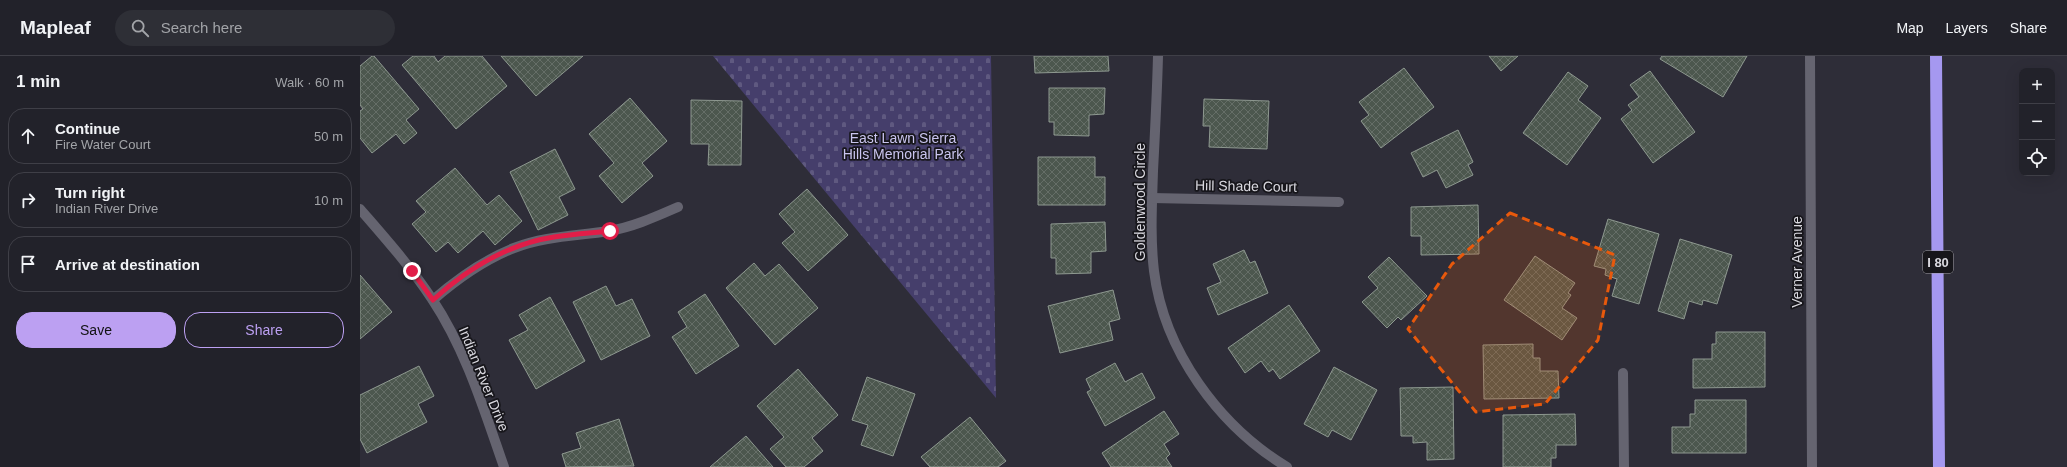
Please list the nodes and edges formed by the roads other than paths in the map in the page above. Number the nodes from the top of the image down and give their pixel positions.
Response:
1 (1158, 56) edge
2 (1810, 56) edge
3 (1936, 56) edge
4 (1152, 198) junction
5 (1339, 202) dead end
6 (678, 207) dead end
7 (360, 209) edge
8 (433, 300) junction
9 (1623, 372) dead end
10 (504, 467) edge
11 (1287, 467) edge
12 (1624, 467) edge
13 (1812, 467) edge
14 (1939, 467) edge

1 - 4 street, Goldenwood Circle
2 - 13 street, Verner Avenue
3 - 14 highway, I 80
4 - 5 street, Hill Shade Court
4 - 11 street, Goldenwood Circle
6 - 8 street
7 - 8 street, Indian River Drive
8 - 10 street, Indian River Drive
9 - 12 street

